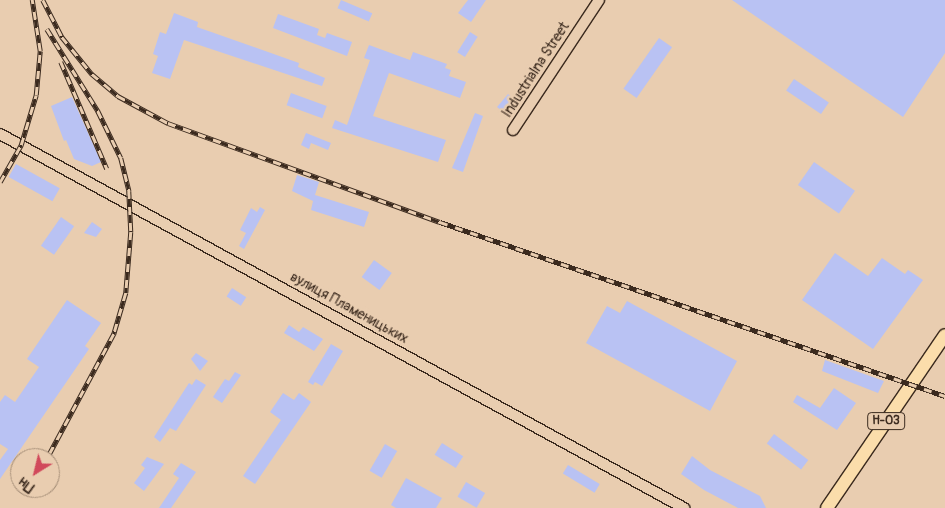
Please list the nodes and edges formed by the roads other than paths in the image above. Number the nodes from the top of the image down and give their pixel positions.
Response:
1 (599, 0) edge
2 (514, 130) dead end
3 (0, 134) edge
4 (945, 335) edge
5 (684, 508) edge
6 (826, 508) edge

1 - 2 street, Industrialna Street
3 - 5 street, вулиця Пламеницьких
4 - 6 main road, Н-03

